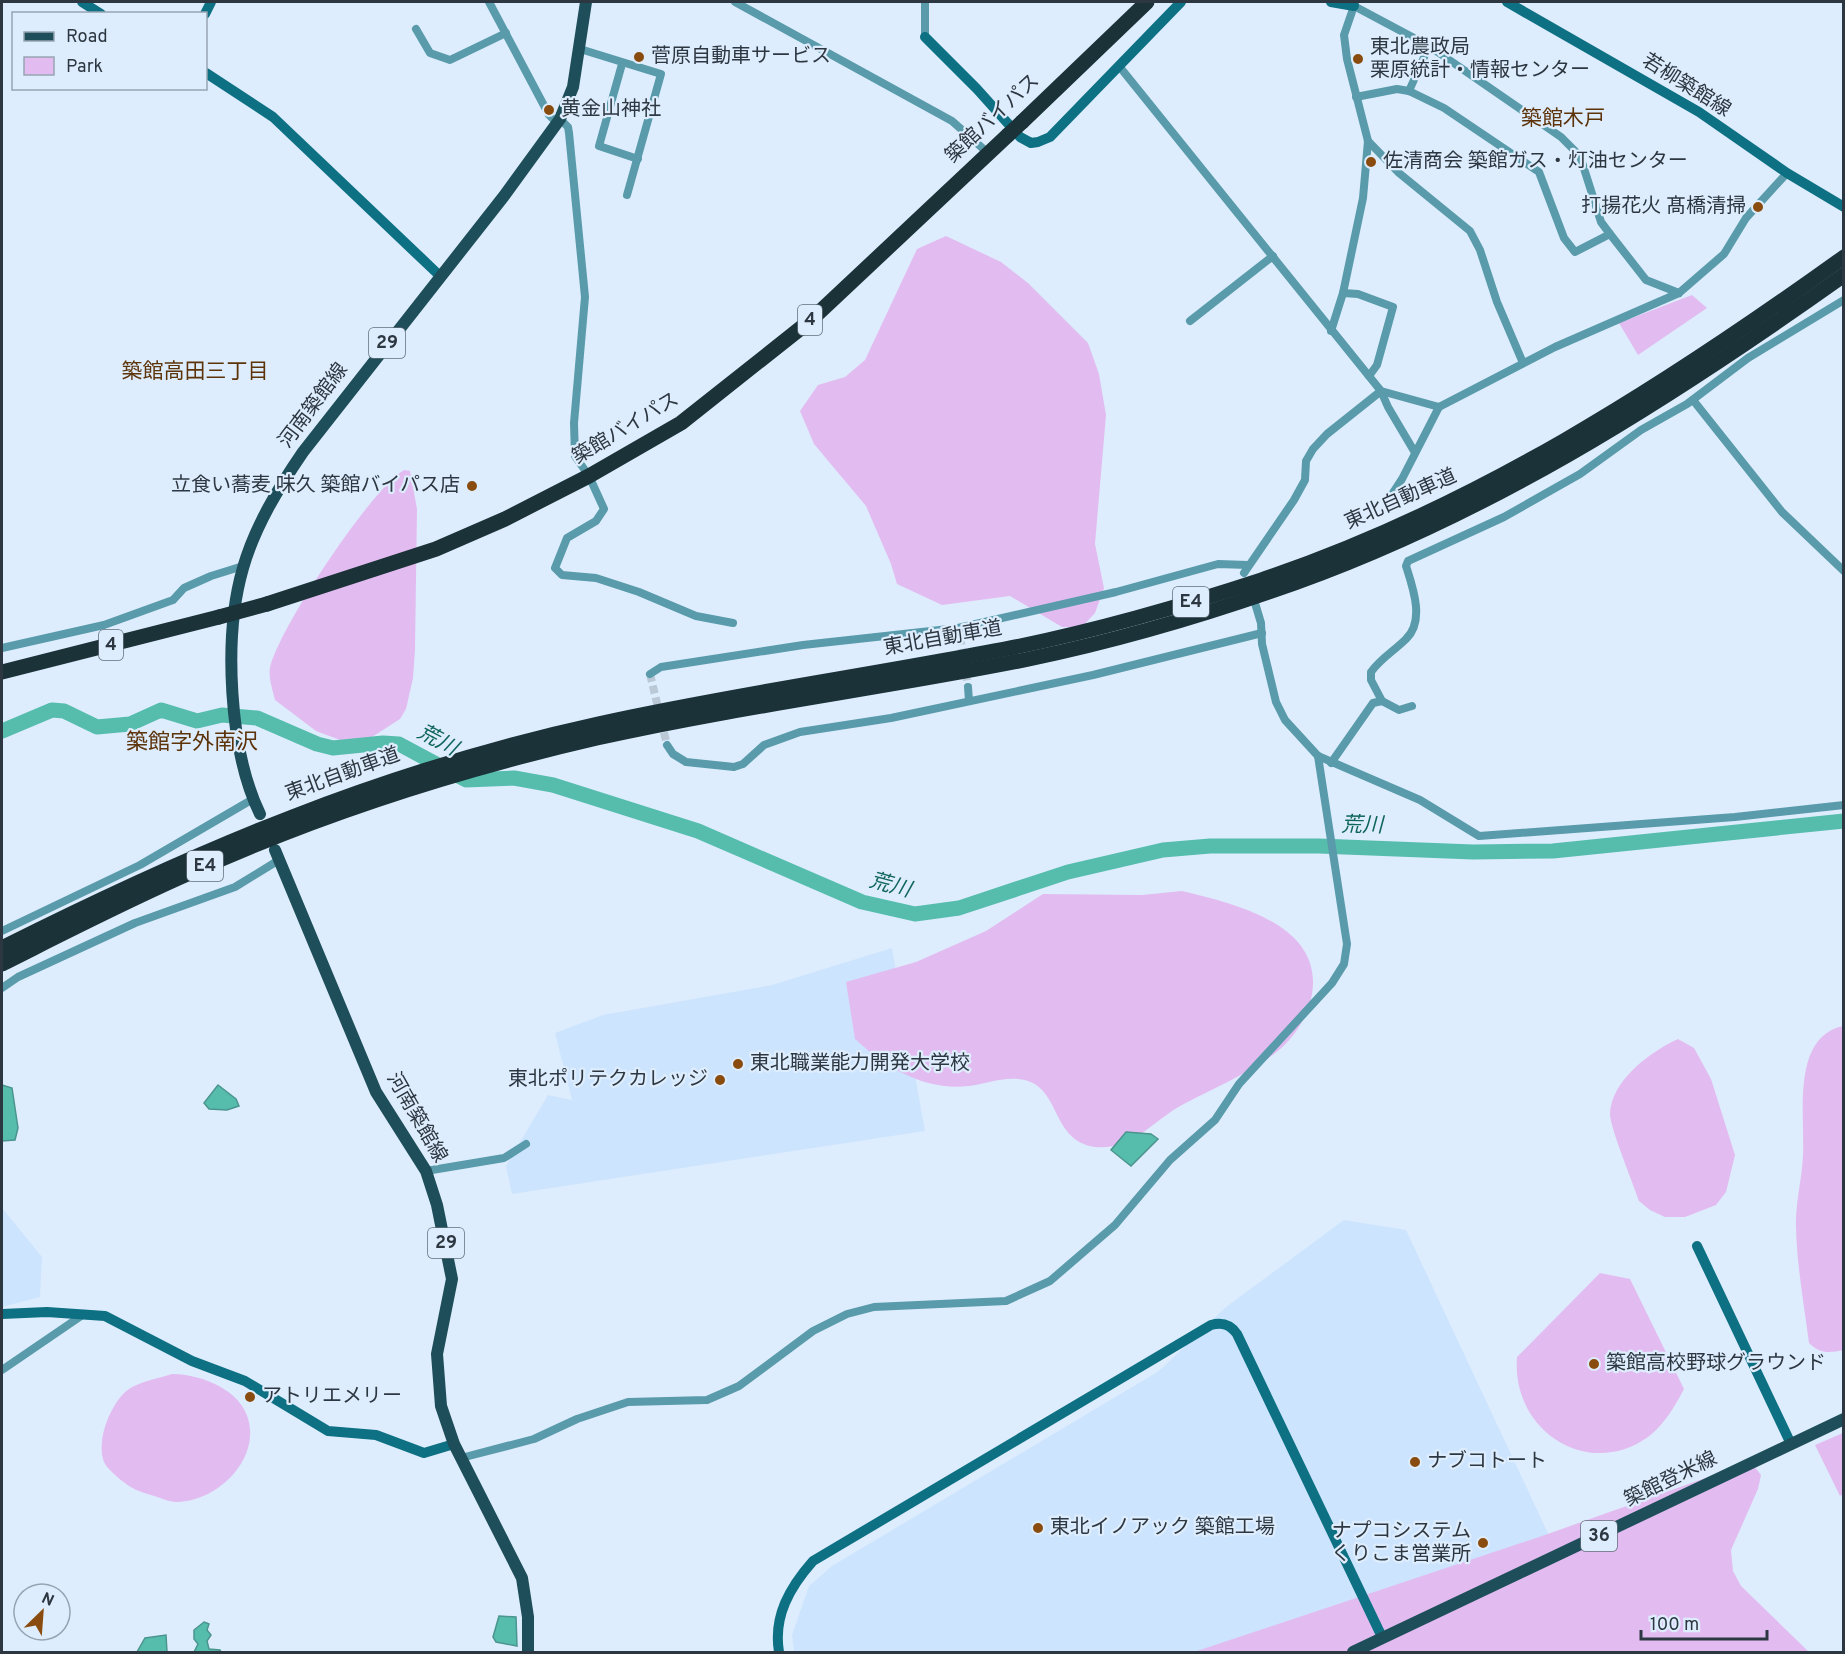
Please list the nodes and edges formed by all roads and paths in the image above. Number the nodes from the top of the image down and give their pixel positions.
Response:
1 (82, 2) edge
2 (489, 2) edge
3 (586, 2) edge
4 (735, 2) edge
5 (754, 2) edge
6 (925, 2) edge
7 (1147, 2) edge
8 (1181, 2) edge
9 (1331, 2) edge
10 (1506, 2) edge
11 (1355, 4) edge
12 (750, 9) junction
13 (98, 12) edge
14 (416, 29) dead end
15 (506, 33) junction
16 (925, 37) joint
17 (1430, 46) junction
18 (580, 49) junction
19 (622, 64) junction
20 (1119, 66) junction
21 (207, 74) edge
22 (1409, 91) junction
23 (1356, 97) junction
24 (558, 121) junction
25 (1368, 141) junction
26 (988, 153) junction
27 (638, 159) junction
28 (1787, 173) junction
29 (627, 195) dead end
30 (1843, 204) edge
31 (1610, 234) junction
32 (1273, 256) junction
33 (1844, 257) edge
34 (1844, 275) edge
35 (440, 276) junction
36 (1343, 293) junction
37 (1679, 293) junction
38 (1844, 300) edge
39 (1190, 321) dead end
40 (1332, 331) junction
41 (1523, 363) junction
42 (1369, 376) junction
43 (1381, 391) junction
44 (1693, 400) junction
45 (1439, 407) junction
46 (1414, 451) junction
47 (589, 476) junction
48 (1389, 499) dead end
49 (243, 566) junction
50 (1844, 571) edge
51 (1255, 603) dead end
52 (733, 623) dead end
53 (958, 628) junction
54 (1262, 633) junction
55 (960, 637) tunnel mouth
56 (2, 648) edge
57 (2, 672) edge
58 (650, 674) dead end
59 (968, 687) tunnel mouth
60 (1382, 701) junction
61 (969, 702) junction
62 (1412, 706) dead end
63 (667, 745) tunnel mouth
64 (1318, 759) junction
65 (1331, 763) junction
66 (253, 800) junction
67 (1844, 806) edge
68 (260, 814) dead end
69 (277, 855) joint
70 (2, 931) edge
71 (2, 948) edge
72 (2, 964) edge
73 (2, 988) edge
74 (526, 1144) dead end
75 (426, 1171) junction
76 (1697, 1246) dead end
77 (2, 1314) edge
78 (84, 1314) junction
79 (2, 1370) edge
80 (1844, 1419) edge
81 (454, 1444) junction
82 (1791, 1444) junction
83 (461, 1458) junction
84 (1382, 1637) junction
85 (528, 1653) edge
86 (779, 1653) edge
87 (1353, 1653) edge

1 - 13 street
2 - 15 street
3 - 18 main road, 河南築館線 / 29
4 - 12 street
5 - 12 street
6 - 16 street
7 - 26 highway, 築館バイパス / 4, bridge
8 - 20 street
9 - 11 street
10 - 28 street, 若柳築館線
11 - 17 street
11 - 23 street
12 - 26 street
14 - 15 street
15 - 24 street
16 - 20 street
17 - 22 street
17 - 31 street
18 - 19 street
18 - 24 main road, 河南築館線 / 29
19 - 27 street
19 - 27 street
20 - 32 street
21 - 35 street
22 - 23 street
22 - 31 street
23 - 25 street
24 - 35 main road, 河南築館線 / 29
24 - 47 street
25 - 36 street
25 - 41 street
26 - 47 highway, 築館バイパス / 4
27 - 29 street
28 - 30 street, 若柳築館線
28 - 37 street
31 - 37 street
32 - 39 street
32 - 40 street
33 - 71 highway, 東北自動車道 / E4
34 - 72 highway, 東北自動車道 / E4
35 - 49 main road, 河南築館線 / 29
36 - 40 street
36 - 42 street
37 - 41 street
38 - 44 street
40 - 42 street
41 - 45 street
42 - 43 street
43 - 45 street
43 - 46 street
43 - 53 street
44 - 50 street
44 - 60 street
45 - 46 street
46 - 48 street
47 - 52 street
47 - 57 highway, 築館バイパス / 4, bridge
49 - 56 street
49 - 66 main road, 河南築館線 / 29
51 - 54 street
53 - 55 street
53 - 58 street
54 - 61 street
54 - 64 street
59 - 61 street
60 - 62 street
60 - 65 street
61 - 63 street
64 - 65 street
64 - 83 street
65 - 67 street
66 - 68 main road, 河南築館線 / 29
66 - 70 street
69 - 73 street
69 - 75 main road, 河南築館線 / 29
74 - 75 street
75 - 81 main road, 河南築館線 / 29
76 - 82 street
77 - 78 street
78 - 79 street
78 - 81 street
80 - 82 main road, 築館登米線 / 36
81 - 83 main road, 河南築館線 / 29
82 - 84 main road, 築館登米線 / 36
83 - 85 main road, 河南築館線 / 29
84 - 86 street
84 - 87 main road, 築館登米線 / 36

